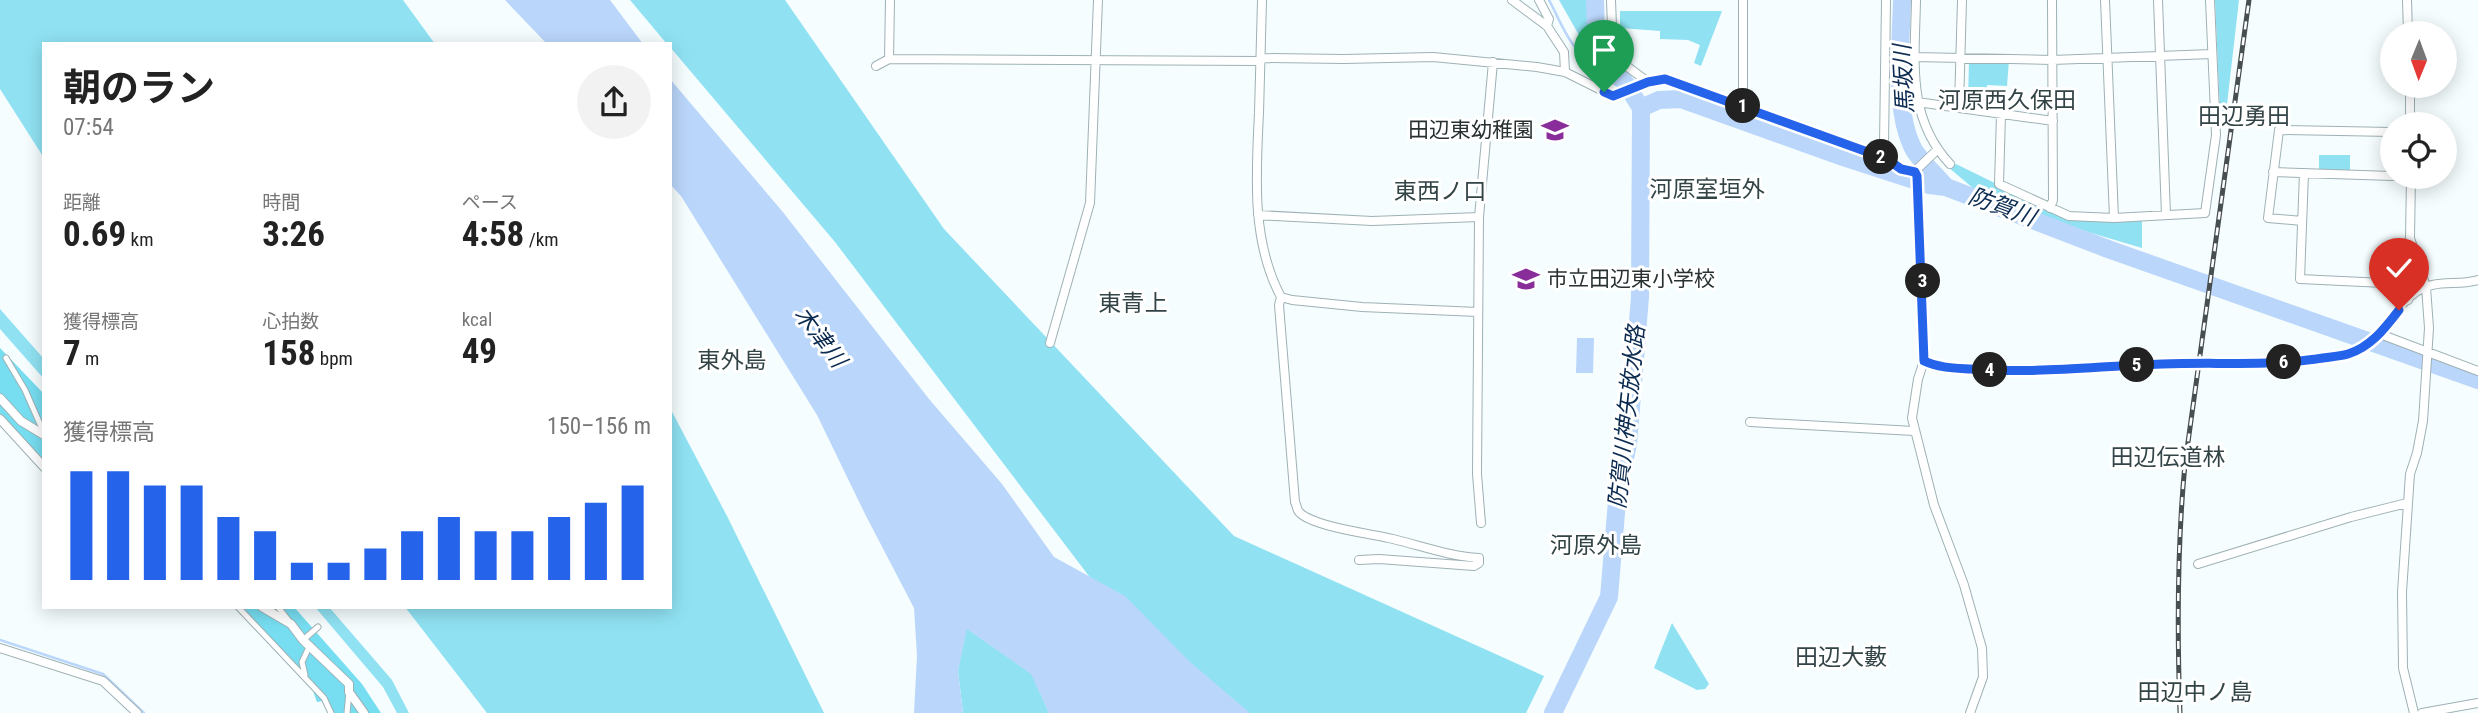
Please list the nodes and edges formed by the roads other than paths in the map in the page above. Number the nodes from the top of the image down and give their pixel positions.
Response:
1 (890, 0) edge
2 (1098, 0) edge
3 (1262, 0) edge
4 (1512, 0) edge
5 (1539, 0) edge
6 (1611, 0) edge
7 (1743, 0) edge
8 (1886, 0) edge
9 (1916, 0) edge
10 (1962, 0) edge
11 (2052, 0) edge
12 (2105, 0) edge
13 (2158, 0) edge
14 (2210, 0) edge
15 (2407, 0) edge
16 (2408, 21) edge
17 (1547, 26) junction
18 (2212, 54) junction
19 (2160, 56) junction
20 (1915, 57) junction
21 (1960, 58) junction
22 (889, 59) junction
23 (2108, 59) junction
24 (1261, 60) junction
25 (2052, 60) junction
26 (1096, 61) junction
27 (1493, 62) junction
28 (876, 66) dead end
29 (1565, 72) junction
30 (1644, 84) junction
31 (1917, 102) junction
32 (1743, 106) junction
33 (1959, 106) junction
34 (2001, 114) junction
35 (2053, 121) junction
36 (2380, 132) edge
37 (1934, 153) junction
38 (1887, 159) junction
39 (1950, 164) dead end
40 (1917, 172) junction
41 (2273, 172) junction
42 (2304, 173) junction
43 (2380, 176) edge
44 (2411, 189) edge
45 (2050, 208) junction
46 (1258, 215) junction
47 (2166, 215) junction
48 (1479, 217) junction
49 (2114, 218) junction
50 (2302, 222) junction
51 (2478, 280) edge
52 (2426, 287) junction
53 (1281, 297) junction
54 (2408, 300) junction
55 (1478, 312) junction
56 (2378, 335) junction
57 (1049, 343) dead end
58 (2428, 353) junction
59 (6, 358) dead end
60 (1924, 361) junction
61 (2478, 371) edge
62 (0, 398) edge
63 (0, 419) edge
64 (1750, 422) dead end
65 (42, 429) edge
66 (1914, 431) junction
67 (42, 433) edge
68 (42, 465) edge
69 (2407, 503) junction
70 (1481, 523) dead end
71 (1359, 560) dead end
72 (2198, 564) dead end
73 (241, 609) edge
74 (265, 609) edge
75 (280, 609) edge
76 (291, 624) junction
77 (318, 627) dead end
78 (307, 643) junction
79 (0, 648) edge
80 (306, 678) junction
81 (349, 692) junction
82 (2478, 703) edge
83 (137, 713) edge
84 (331, 713) edge
85 (346, 713) edge
86 (364, 713) edge
87 (1970, 713) edge
88 (2414, 713) edge
89 (2422, 713) edge

1 - 22 street
2 - 26 street
3 - 24 street
4 - 17 street
5 - 17 street
6 - 30 street
7 - 32 street
8 - 38 street
9 - 20 street
10 - 21 street
11 - 25 street
12 - 23 street
13 - 19 street
14 - 18 street
15 - 16 street
17 - 29 street
18 - 19 street
18 - 47 street
19 - 23 street
19 - 47 street
20 - 21 street
20 - 31 street
21 - 25 street
21 - 33 street
22 - 26 street
22 - 28 street
23 - 25 street
23 - 49 street
24 - 26 street
24 - 27 street
24 - 46 street
25 - 35 street
26 - 57 street
27 - 29 street
27 - 48 street
29 - 30 street
30 - 32 street
31 - 33 street
31 - 37 street
32 - 38 street
33 - 34 street
34 - 35 street
34 - 45 street
35 - 45 street
36 - 41 street
37 - 39 street
37 - 40 street
38 - 40 street
40 - 60 street
41 - 42 street
41 - 50 street
42 - 43 street
42 - 50 street
44 - 52 street
45 - 49 street
46 - 48 street
46 - 53 street
47 - 49 street
48 - 55 street
50 - 54 street
51 - 52 street
52 - 54 street
52 - 58 street
53 - 55 street
53 - 71 street
54 - 56 street
55 - 70 street
56 - 58 street
56 - 60 street
58 - 61 street
58 - 69 street
59 - 65 street
60 - 66 street
62 - 67 street
63 - 68 street
64 - 66 street
66 - 87 street
69 - 72 street
69 - 88 street
73 - 80 street
74 - 76 street
75 - 76 street
76 - 78 street
77 - 78 street
78 - 80 street
78 - 81 street
79 - 83 street
80 - 84 street
81 - 85 street
81 - 86 street
82 - 89 street

